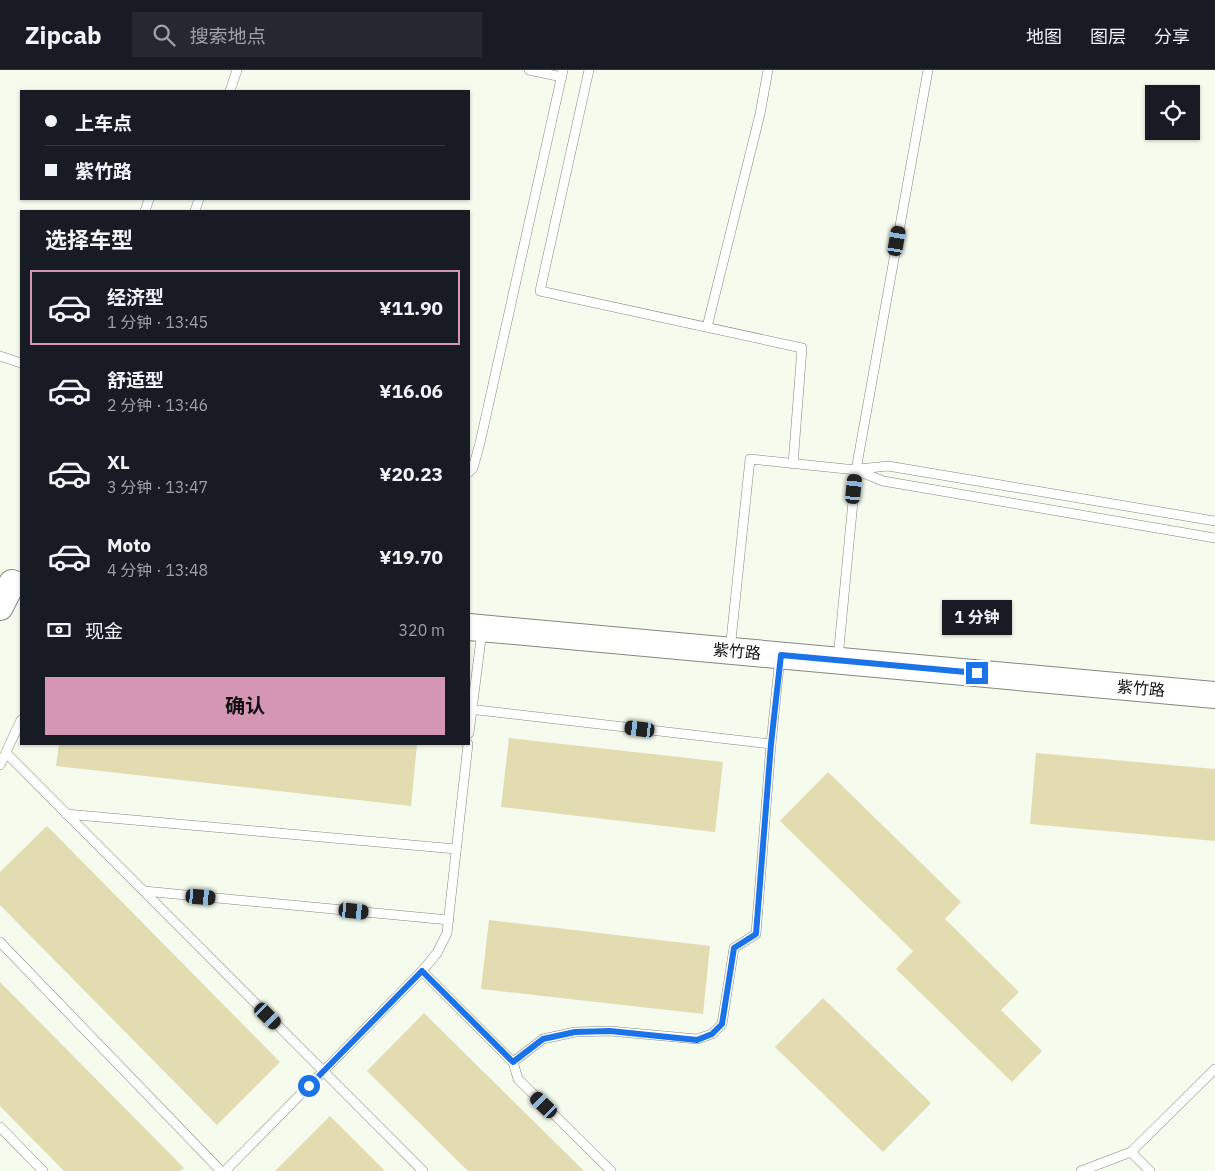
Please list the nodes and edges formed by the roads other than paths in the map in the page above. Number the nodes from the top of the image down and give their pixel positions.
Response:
1 (237, 70) edge
2 (528, 70) edge
3 (589, 70) edge
4 (768, 70) edge
5 (928, 70) edge
6 (563, 73) edge
7 (230, 90) edge
8 (707, 327) junction
9 (0, 356) edge
10 (20, 364) edge
11 (792, 464) junction
12 (856, 470) junction
13 (470, 471) edge
14 (1215, 521) edge
15 (1215, 538) edge
16 (11, 583) edge
17 (0, 607) edge
18 (475, 627) edge
19 (729, 651) junction
20 (781, 655) junction
21 (838, 660) junction
22 (1215, 695) edge
23 (470, 709) edge
24 (20, 722) edge
25 (771, 744) junction
26 (468, 745) edge
27 (6, 753) junction
28 (0, 765) edge
29 (66, 814) junction
30 (456, 849) junction
31 (144, 891) junction
32 (449, 920) junction
33 (0, 942) edge
34 (422, 971) junction
35 (513, 1062) junction
36 (1215, 1069) edge
37 (323, 1072) junction
38 (0, 1127) edge
39 (1131, 1152) junction
40 (43, 1171) edge
41 (223, 1171) edge
42 (423, 1171) edge
43 (612, 1171) edge
44 (1082, 1171) edge
45 (1150, 1171) edge

1 - 7 lane
2 - 6 lane
3 - 8 lane
4 - 8 lane
5 - 12 lane
6 - 13 lane
8 - 11 lane
9 - 10 lane
11 - 12 lane
11 - 19 lane
12 - 14 lane
12 - 15 lane
12 - 21 lane
16 - 17 street
18 - 19 street, 紫竹路
18 - 23 lane
19 - 20 street, 紫竹路
20 - 21 street, 紫竹路
20 - 25 lane
21 - 22 street, 紫竹路
23 - 25 lane
24 - 27 lane
25 - 35 lane
26 - 30 lane
27 - 28 lane
27 - 29 lane
29 - 30 lane
29 - 31 lane
30 - 32 lane
31 - 32 lane
31 - 37 lane
32 - 34 lane
33 - 41 lane
34 - 35 lane
34 - 37 lane
35 - 43 lane
36 - 39 lane
37 - 41 lane
37 - 42 lane
38 - 40 lane
39 - 44 lane
39 - 45 lane

